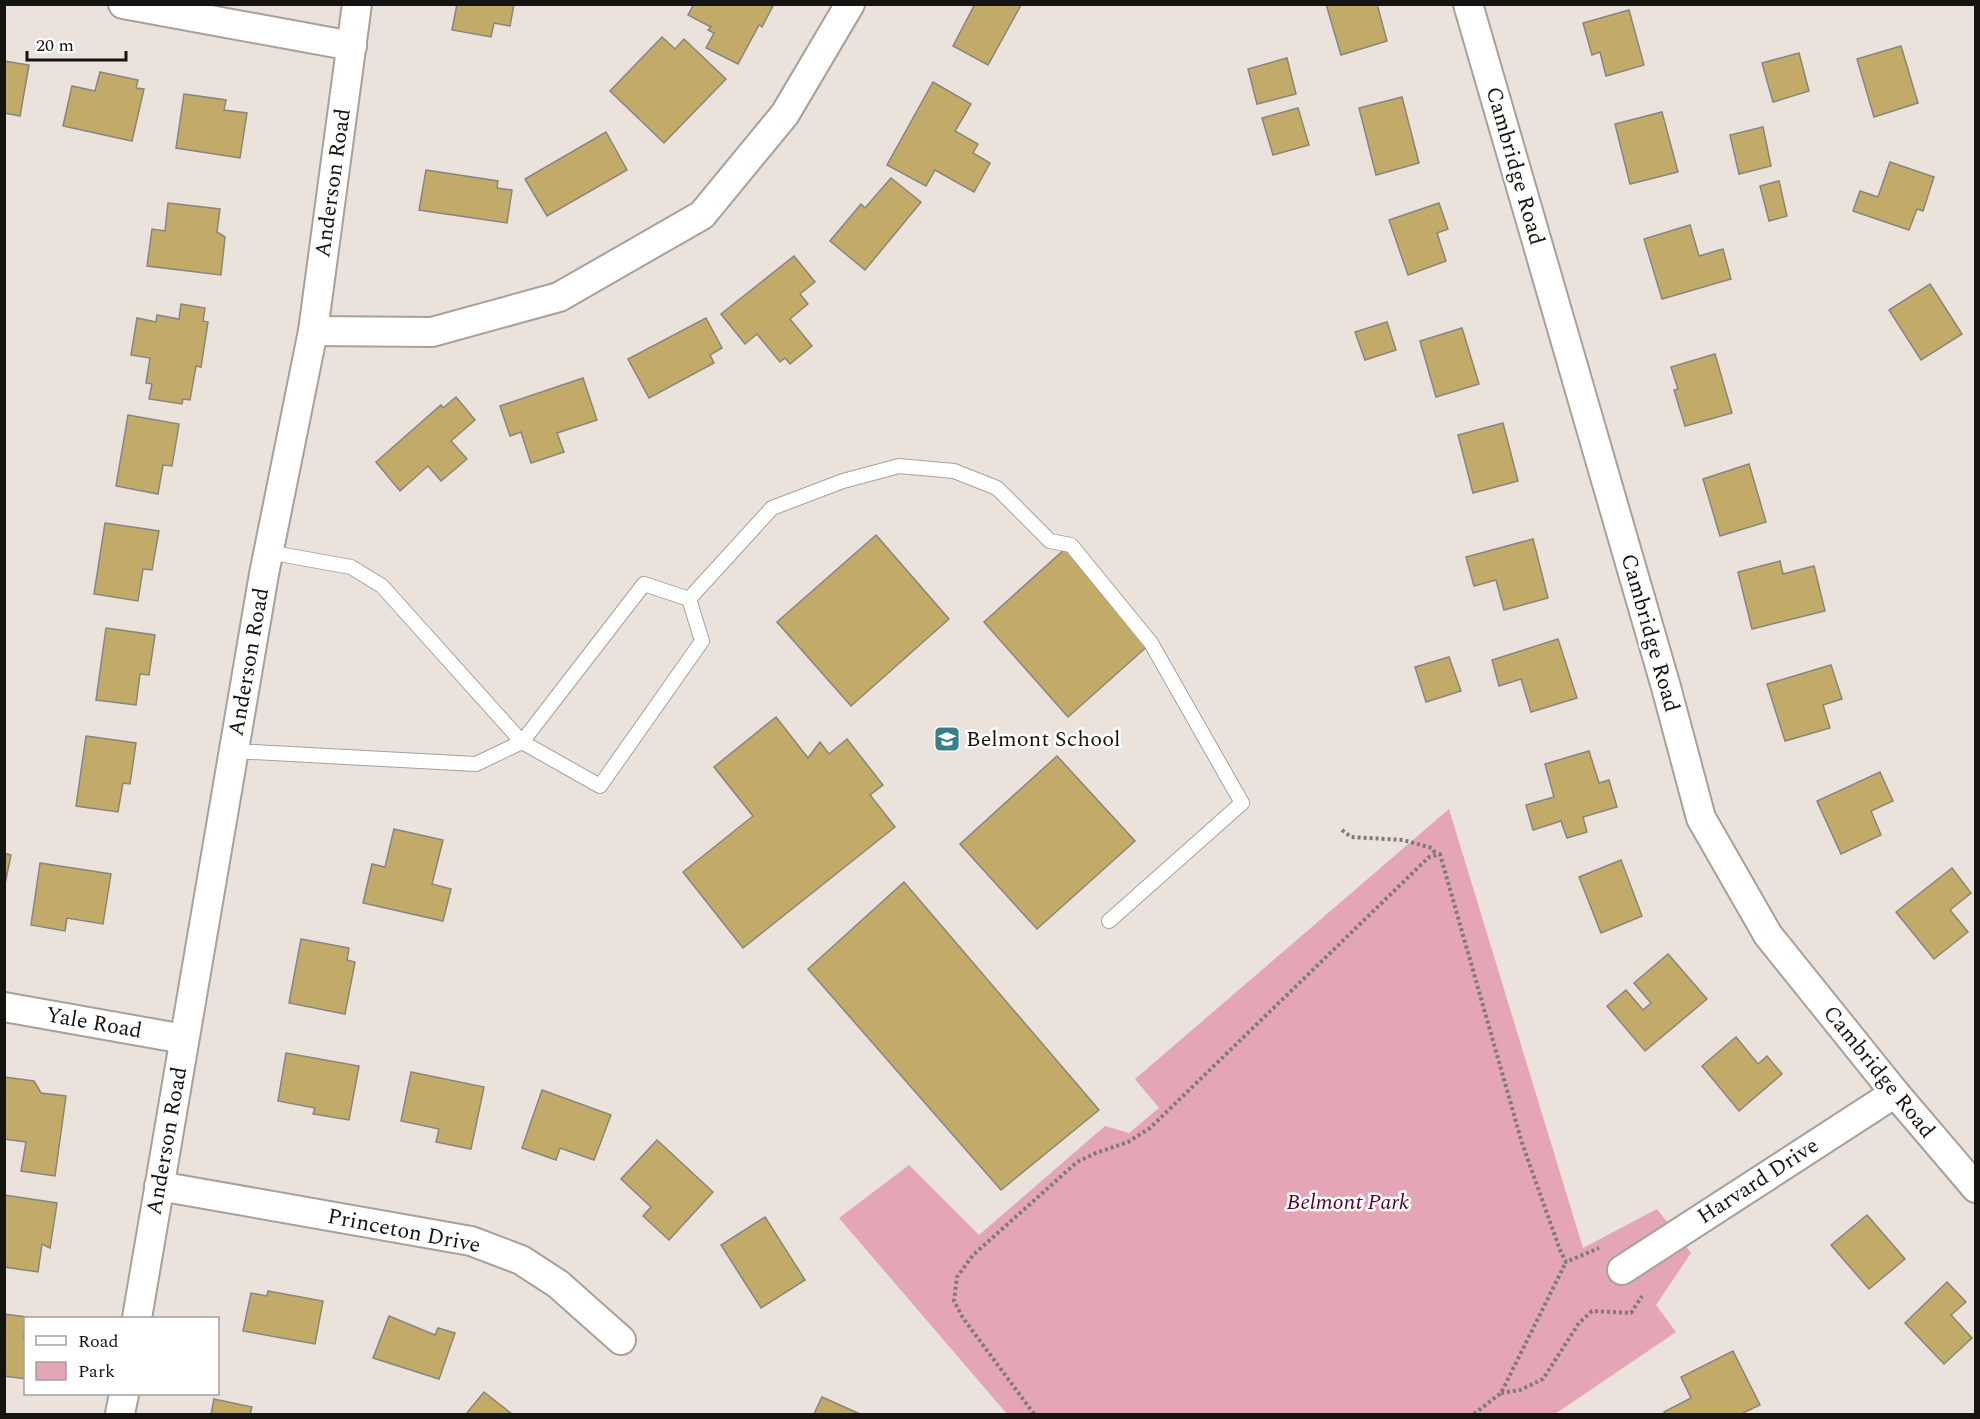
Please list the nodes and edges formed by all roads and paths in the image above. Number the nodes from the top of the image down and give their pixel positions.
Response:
1 (123, 4) edge
2 (357, 4) edge
3 (850, 4) edge
4 (1468, 4) edge
5 (351, 46) junction
6 (313, 331) junction
7 (268, 552) junction
8 (689, 599) junction
9 (522, 742) junction
10 (234, 751) junction
11 (1342, 830) dead end
12 (1436, 855) junction
13 (1109, 921) dead end
14 (4, 1007) edge
15 (184, 1039) junction
16 (1895, 1093) junction
17 (159, 1186) junction
18 (1976, 1188) edge
19 (1609, 1245) dead end
20 (1566, 1262) junction
21 (1622, 1270) dead end
22 (1643, 1295) dead end
23 (137, 1317) edge
24 (621, 1340) dead end
25 (1501, 1393) junction
26 (124, 1395) edge
27 (120, 1414) edge
28 (1034, 1414) edge
29 (1474, 1414) edge

1 - 5 street
2 - 5 street, Anderson Road
3 - 6 street
4 - 16 street, Cambridge Road
5 - 6 street, Anderson Road
6 - 7 street, Anderson Road
7 - 9 lane
7 - 10 street, Anderson Road
8 - 9 lane
8 - 9 lane
8 - 13 lane
9 - 10 lane
10 - 15 street, Anderson Road
11 - 12 path
12 - 20 path
12 - 28 path
14 - 15 street, Yale Road
15 - 17 street, Anderson Road
16 - 18 street, Cambridge Road
16 - 21 street, Harvard Drive
17 - 23 street, Anderson Road
17 - 24 street, Princeton Drive
19 - 20 path
20 - 25 path
22 - 25 path
25 - 29 path
26 - 27 street

